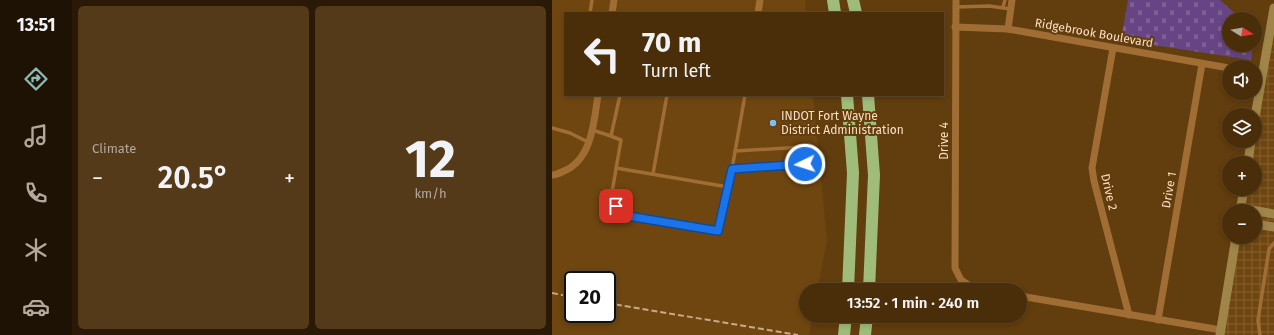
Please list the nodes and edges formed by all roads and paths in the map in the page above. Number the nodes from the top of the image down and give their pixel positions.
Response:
1 (592, 0) edge
2 (614, 0) edge
3 (760, 0) edge
4 (833, 0) edge
5 (853, 0) edge
6 (1005, 0) edge
7 (1012, 0) edge
8 (956, 4) edge
9 (1007, 8) junction
10 (1274, 8) edge
11 (590, 12) edge
12 (612, 12) edge
13 (758, 12) edge
14 (835, 12) edge
15 (856, 12) edge
16 (955, 26) junction
17 (1008, 29) junction
18 (1113, 48) junction
19 (1261, 60) edge
20 (1202, 64) junction
21 (1222, 67) edge
22 (598, 96) edge
23 (620, 96) edge
24 (667, 96) edge
25 (745, 96) edge
26 (847, 96) edge
27 (868, 96) edge
28 (552, 128) edge
29 (592, 130) junction
30 (611, 136) junction
31 (589, 142) junction
32 (735, 151) junction
33 (616, 168) junction
34 (732, 169) junction
35 (653, 174) junction
36 (552, 175) edge
37 (728, 187) junction
38 (1262, 213) edge
39 (1274, 214) edge
40 (1262, 225) edge
41 (1274, 227) edge
42 (1274, 243) edge
43 (1235, 244) edge
44 (848, 283) edge
45 (869, 283) edge
46 (965, 283) edge
47 (1027, 297) edge
48 (1129, 315) junction
49 (1158, 320) junction
50 (845, 323) edge
51 (866, 323) edge
52 (1220, 333) edge
53 (844, 335) edge
54 (865, 335) edge
55 (1260, 335) edge

1 - 11 lane
2 - 12 street
3 - 13 street
4 - 14 highway
5 - 15 highway
6 - 9 lane
7 - 9 street
8 - 9 lane
8 - 16 street, Drive 4
9 - 17 street
10 - 19 main road
16 - 17 street, Ridgebrook Boulevard
16 - 46 street, Drive 4
17 - 18 street, Ridgebrook Boulevard
18 - 20 street, Ridgebrook Boulevard
18 - 48 street, Drive 2
20 - 21 street, Ridgebrook Boulevard
20 - 49 street, Drive 1
22 - 29 street
23 - 30 lane
24 - 35 lane
25 - 32 lane
26 - 44 highway
27 - 45 highway
28 - 31 lane
29 - 30 lane
29 - 31 street
30 - 33 lane
31 - 36 street
32 - 34 lane
32 - 34 lane
33 - 35 lane
33 - 37 lane
34 - 37 lane
35 - 37 lane
38 - 39 main road
40 - 41 main road
42 - 55 lane
43 - 52 main road
47 - 48 street
48 - 49 street
49 - 52 street
50 - 53 highway
51 - 54 highway

